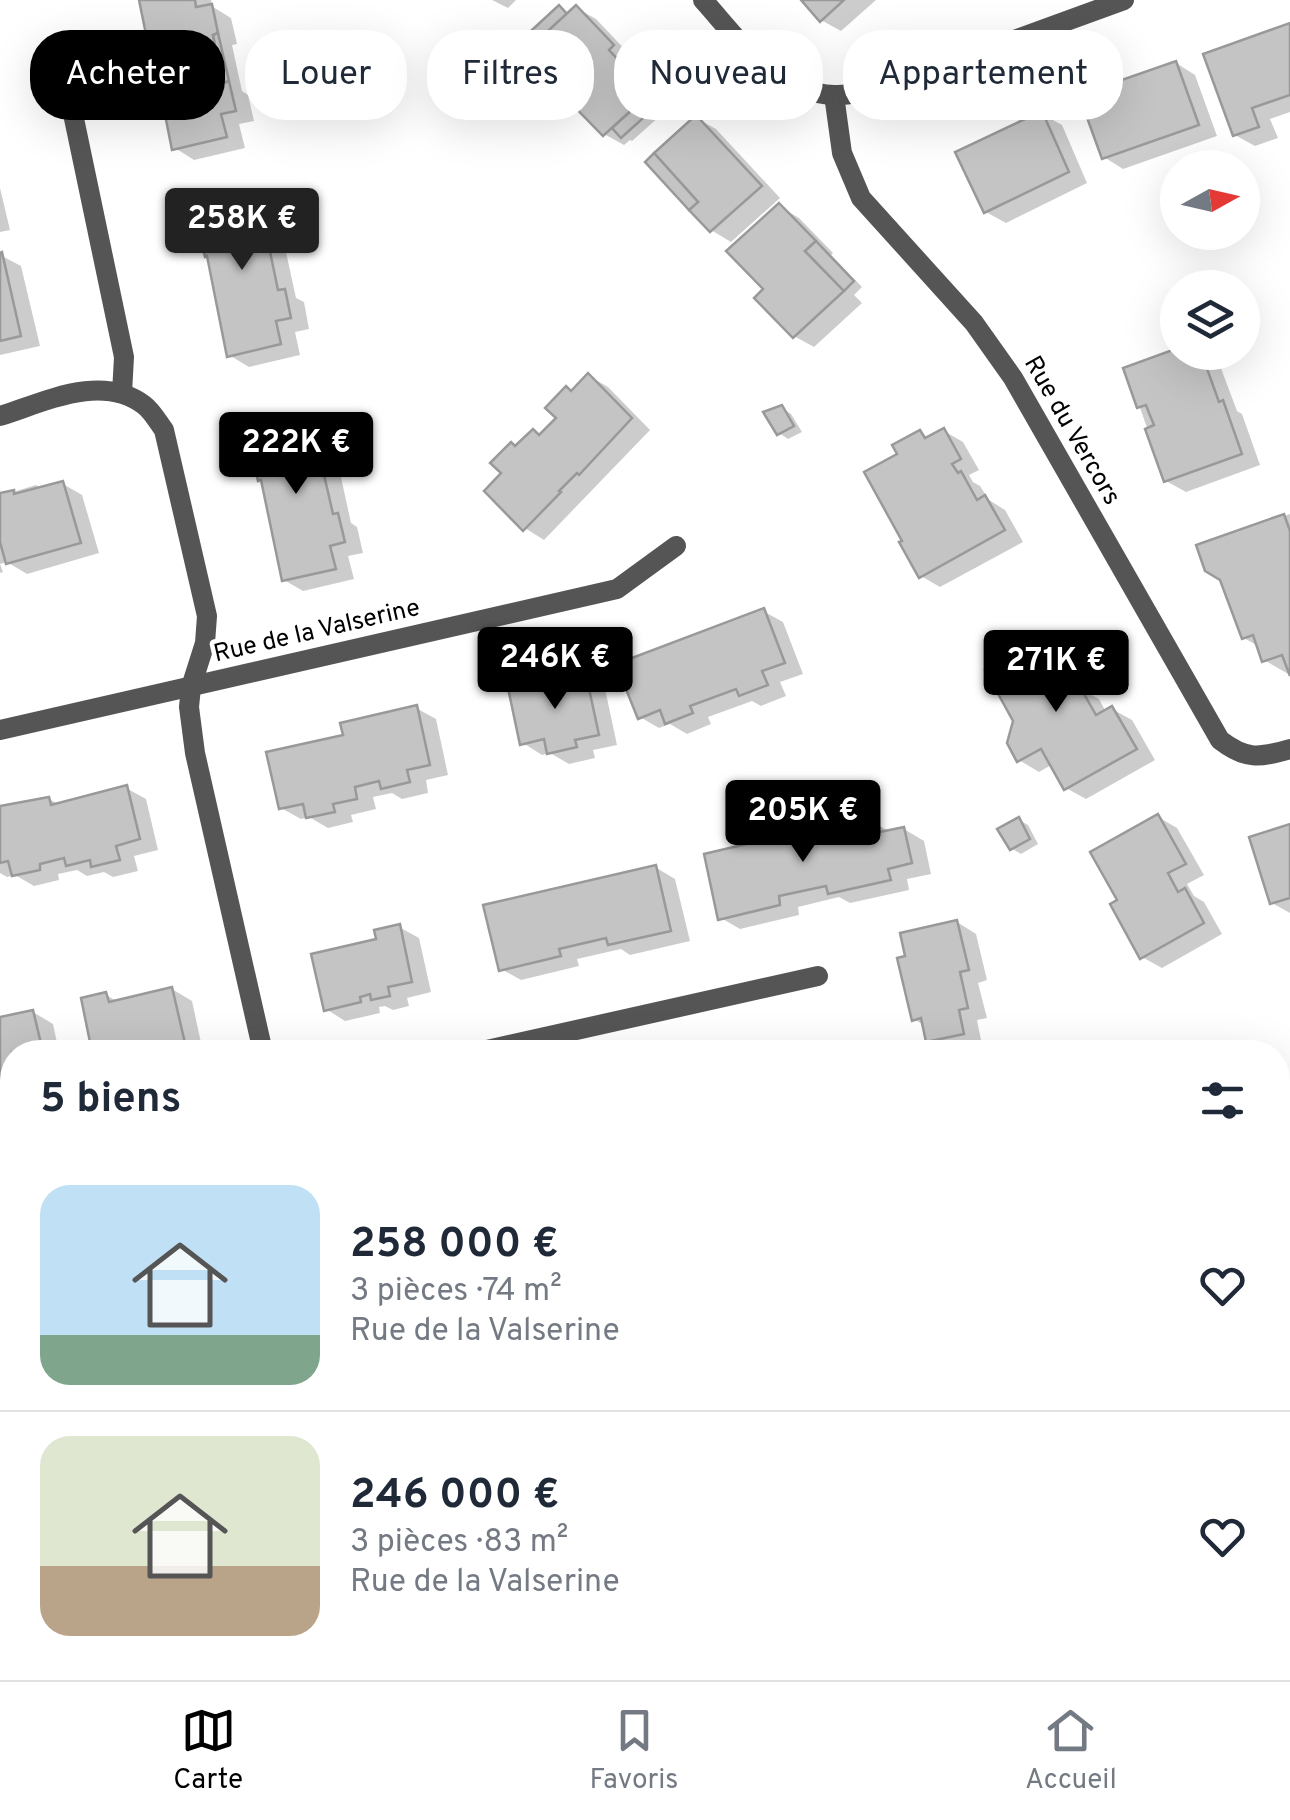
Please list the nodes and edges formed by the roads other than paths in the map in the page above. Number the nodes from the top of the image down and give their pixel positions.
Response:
1 (703, 0) edge
2 (1124, 0) edge
3 (834, 95) junction
4 (74, 120) edge
5 (122, 393) junction
6 (0, 416) edge
7 (676, 546) dead end
8 (191, 687) junction
9 (0, 730) edge
10 (1290, 749) edge
11 (818, 976) dead end
12 (260, 1040) edge
13 (532, 1040) edge

1 - 3 street
2 - 3 street
3 - 10 street, Rue du Vercors
4 - 5 street
5 - 6 street
5 - 8 street, Rue de la Valserine
7 - 8 street, Rue de la Valserine
8 - 9 street, Rue de la Valserine
8 - 12 street, Rue de la Valserine
11 - 13 street

